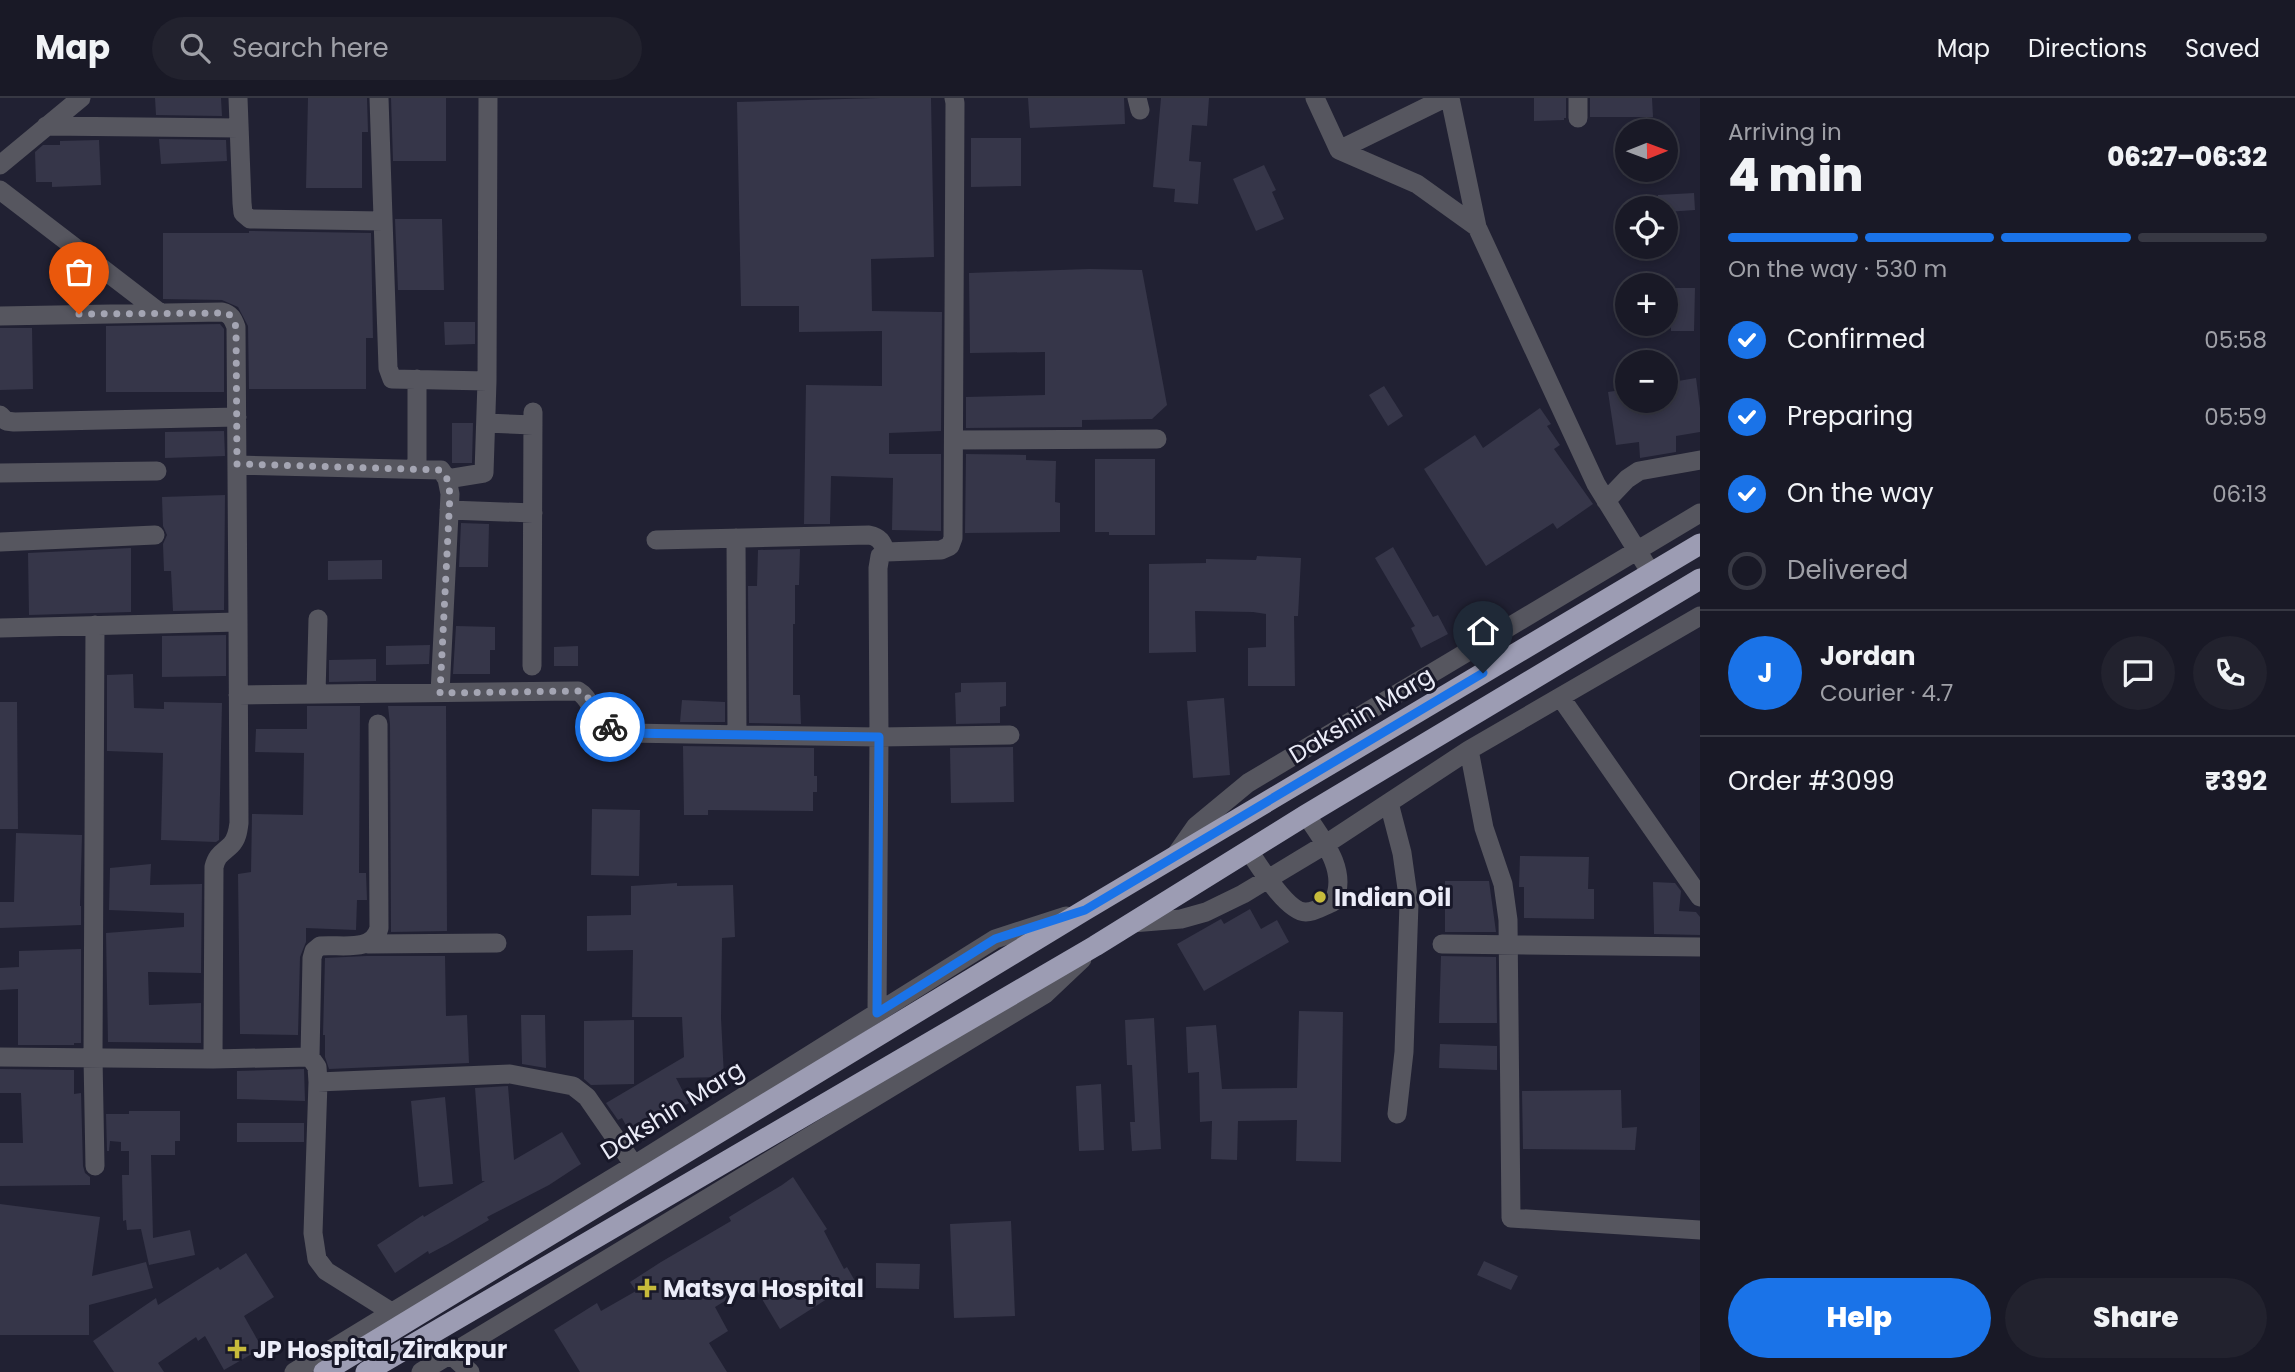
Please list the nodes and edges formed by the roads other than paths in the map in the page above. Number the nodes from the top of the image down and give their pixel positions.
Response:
1 (81, 98) edge
2 (238, 98) edge
3 (379, 98) edge
4 (488, 98) edge
5 (954, 98) edge
6 (1315, 98) edge
7 (1447, 98) edge
8 (46, 127) junction
9 (239, 128) junction
10 (1339, 150) junction
11 (0, 165) edge
12 (0, 190) edge
13 (383, 221) junction
14 (1477, 227) junction
15 (159, 312) junction
16 (0, 316) edge
17 (417, 379) junction
18 (487, 381) junction
19 (0, 415) edge
20 (237, 417) junction
21 (485, 424) junction
22 (1157, 439) dead end
23 (954, 440) junction
24 (1700, 460) edge
25 (237, 464) junction
26 (417, 468) junction
27 (157, 471) dead end
28 (0, 474) edge
29 (447, 479) junction
30 (1606, 501) junction
31 (449, 510) junction
32 (533, 513) junction
33 (1700, 513) edge
34 (155, 535) dead end
35 (736, 538) junction
36 (656, 540) dead end
37 (0, 542) edge
38 (1700, 544) edge
39 (1637, 551) junction
40 (886, 552) junction
41 (1651, 573) junction
42 (1700, 579) edge
43 (1700, 616) edge
44 (318, 619) dead end
45 (238, 622) junction
46 (95, 625) junction
47 (0, 628) edge
48 (532, 666) dead end
49 (440, 693) junction
50 (316, 694) junction
51 (237, 695) junction
52 (1561, 698) junction
53 (378, 724) dead end
54 (737, 734) junction
55 (1010, 735) dead end
56 (879, 737) junction
57 (1469, 750) junction
58 (1389, 803) junction
59 (1306, 815) junction
60 (1326, 844) junction
61 (1249, 851) junction
62 (1174, 857) junction
63 (1268, 879) junction
64 (1700, 897) edge
65 (1085, 910) junction
66 (1132, 923) junction
67 (497, 943) dead end
68 (368, 944) junction
69 (1442, 944) dead end
70 (1507, 945) junction
71 (1095, 946) junction
72 (1700, 947) edge
73 (877, 1013) junction
74 (0, 1057) edge
75 (310, 1057) junction
76 (93, 1058) junction
77 (213, 1059) junction
78 (318, 1082) junction
79 (1397, 1114) dead end
80 (634, 1165) junction
81 (95, 1166) dead end
82 (1700, 1230) edge
83 (393, 1313) junction
84 (450, 1354) junction
85 (294, 1372) edge
86 (324, 1372) edge
87 (366, 1372) edge
88 (421, 1372) edge
89 (470, 1372) edge

1 - 8 street
2 - 9 street
3 - 13 street
4 - 18 street
5 - 23 street
6 - 10 street
7 - 10 street
7 - 14 street
8 - 9 street
8 - 11 street
9 - 13 street
10 - 14 street
12 - 15 street
13 - 17 street
14 - 30 street
15 - 16 street
15 - 20 street
17 - 18 street
17 - 26 street
18 - 21 street
19 - 20 street
20 - 25 street
21 - 29 street
21 - 32 street
22 - 23 street
23 - 40 street
24 - 30 street
25 - 26 street
25 - 45 street
26 - 29 street
27 - 28 street
29 - 31 street
30 - 39 street
31 - 32 street
31 - 49 street
32 - 48 street
33 - 39 street
34 - 37 street
35 - 36 street
35 - 40 street
35 - 54 street
38 - 41 highway, Dakshin Marg
39 - 41 street
39 - 62 street
40 - 56 street
41 - 62 highway, Dakshin Marg
42 - 59 highway
43 - 52 street
44 - 50 street
45 - 46 street
45 - 51 street
46 - 47 street
46 - 76 street
49 - 50 street
49 - 54 street
50 - 51 street
51 - 77 street
52 - 57 street
52 - 64 street
53 - 68 street
54 - 56 street
55 - 56 street
56 - 73 street
57 - 58 street
57 - 70 street
58 - 60 street
58 - 79 street
59 - 60 street
59 - 61 highway
60 - 63 street
60 - 63 street
61 - 63 street
61 - 66 highway
62 - 65 highway, Dakshin Marg
63 - 66 street
65 - 73 street, Dakshin Marg
65 - 86 highway, Dakshin Marg
66 - 71 highway
67 - 68 street
68 - 75 street
69 - 70 street
70 - 72 street
70 - 82 street
71 - 84 street
71 - 87 highway
73 - 80 street, Dakshin Marg
74 - 76 street
75 - 77 street
75 - 78 street
76 - 77 street
76 - 81 street
78 - 80 street
78 - 83 street
80 - 83 street, Dakshin Marg
83 - 85 street, Dakshin Marg
84 - 88 street
84 - 89 street

